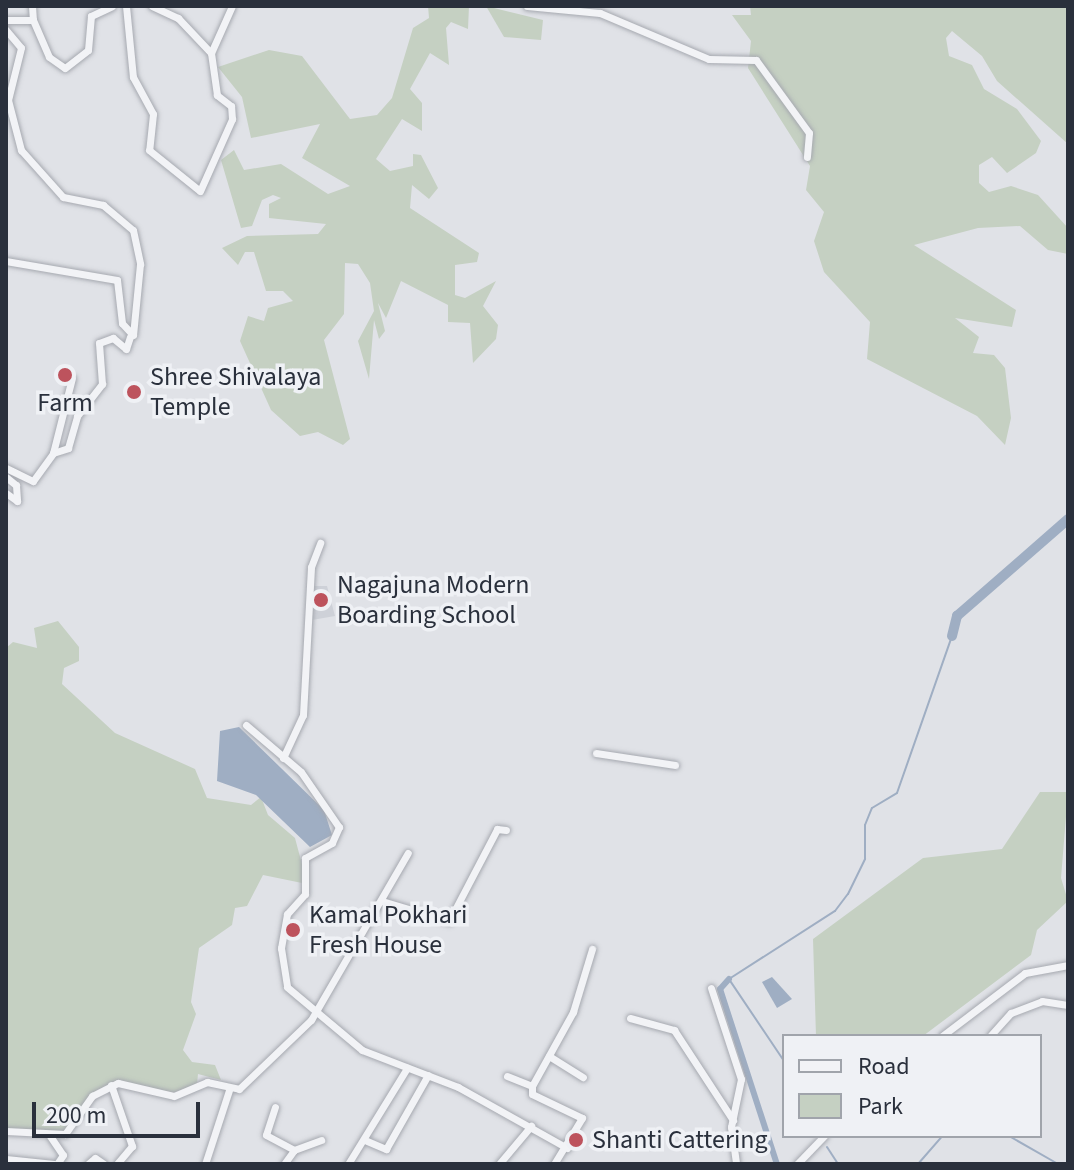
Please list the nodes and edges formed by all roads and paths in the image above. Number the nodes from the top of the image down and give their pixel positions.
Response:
1 (32, 6) edge
2 (112, 6) edge
3 (126, 6) edge
4 (152, 6) edge
5 (232, 6) edge
6 (527, 6) edge
7 (6, 20) edge
8 (33, 20) junction
9 (6, 30) edge
10 (211, 53) junction
11 (807, 157) dead end
12 (6, 261) edge
13 (130, 337) junction
14 (72, 378) dead end
15 (53, 453) junction
16 (6, 468) edge
17 (6, 477) edge
18 (6, 493) edge
19 (320, 543) dead end
20 (246, 725) dead end
21 (596, 753) dead end
22 (283, 758) junction
23 (675, 765) dead end
24 (506, 830) dead end
25 (408, 853) dead end
26 (382, 901) junction
27 (592, 949) dead end
28 (1068, 965) edge
29 (711, 988) dead end
30 (1068, 1005) edge
31 (315, 1012) junction
32 (630, 1018) dead end
33 (945, 1034) edge
34 (992, 1034) edge
35 (549, 1056) junction
36 (407, 1068) junction
37 (428, 1075) junction
38 (507, 1076) dead end
39 (583, 1077) dead end
40 (111, 1085) junction
41 (532, 1086) junction
42 (229, 1090) junction
43 (275, 1107) dead end
44 (733, 1120) junction
45 (531, 1126) junction
46 (6, 1131) edge
47 (50, 1136) junction
48 (822, 1138) edge
49 (321, 1140) dead end
50 (367, 1141) junction
51 (567, 1148) junction
52 (294, 1150) junction
53 (6, 1159) edge
54 (56, 1164) edge
55 (88, 1164) edge
56 (104, 1164) edge
57 (117, 1164) edge
58 (205, 1164) edge
59 (284, 1164) edge
60 (348, 1164) edge
61 (499, 1164) edge
62 (554, 1164) edge
63 (736, 1164) edge
64 (797, 1164) edge

1 - 8 street
2 - 8 street
3 - 10 street
4 - 10 street
5 - 10 street
6 - 11 street
7 - 8 street
9 - 13 street
12 - 13 street
13 - 15 street
14 - 15 street
15 - 16 street
17 - 18 street
19 - 22 street
20 - 22 street
21 - 23 street
22 - 31 street
24 - 26 street
25 - 26 street
26 - 31 street
27 - 35 street
28 - 33 street
29 - 44 street
30 - 34 street
31 - 36 street
31 - 42 street
32 - 44 street
35 - 39 street
35 - 41 street
36 - 37 street
36 - 50 street
37 - 45 street
37 - 50 street
38 - 41 street
40 - 42 street
40 - 47 street
40 - 57 street
41 - 51 street
42 - 58 street
43 - 52 street
44 - 63 street
45 - 51 street
45 - 61 street
46 - 47 street
47 - 54 street
48 - 64 street
49 - 52 street
50 - 60 street
51 - 62 street
52 - 59 street
53 - 54 street
55 - 56 street

